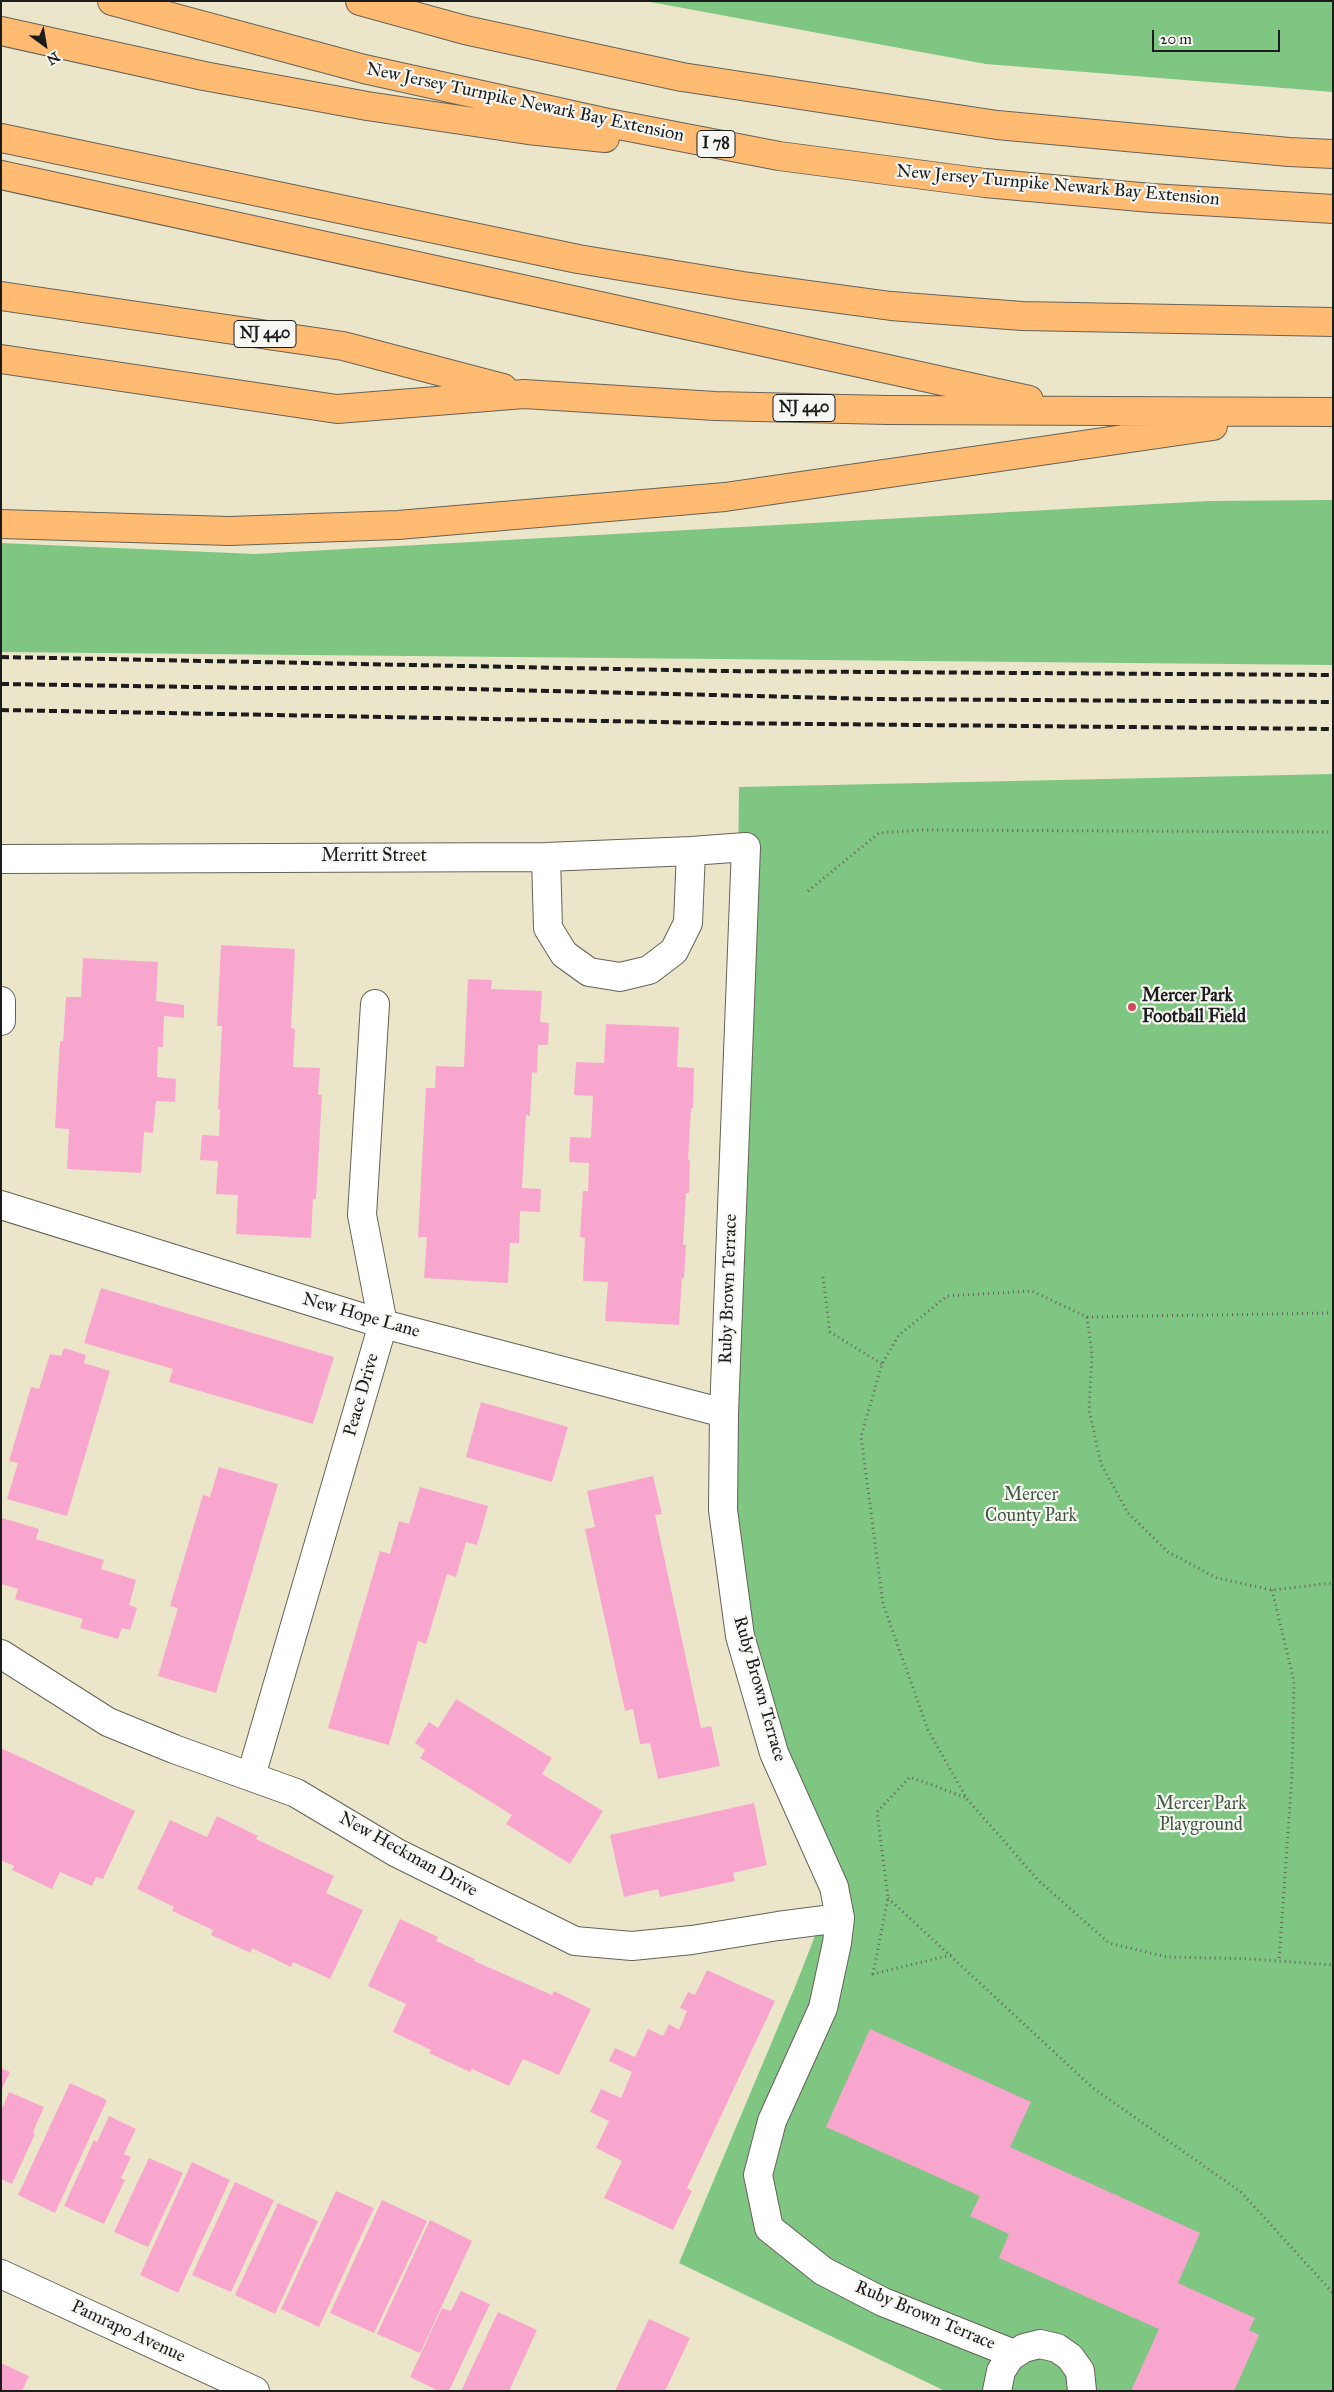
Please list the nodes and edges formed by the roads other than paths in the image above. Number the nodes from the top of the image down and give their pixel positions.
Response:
1 (112, 1) edge
2 (360, 1) edge
3 (1, 31) edge
4 (1, 138) edge
5 (1333, 154) edge
6 (779, 156) junction
7 (1, 175) edge
8 (1333, 209) edge
9 (1, 296) edge
10 (1333, 322) edge
11 (1, 360) edge
12 (524, 394) junction
13 (1084, 412) junction
14 (1321, 412) edge
15 (1, 524) edge
16 (746, 847) joint
17 (691, 851) junction
18 (546, 857) junction
19 (1, 859) edge
20 (1, 1001) edge
21 (375, 1004) dead end
22 (1, 1021) edge
23 (1, 1205) edge
24 (383, 1324) junction
25 (724, 1413) junction
26 (1, 1654) edge
27 (252, 1776) junction
28 (840, 1918) junction
29 (1, 2274) edge
30 (1014, 2354) junction
31 (255, 2391) edge
32 (997, 2391) edge
33 (1082, 2391) edge

1 - 6 highway, New Jersey Turnpike Newark Bay Extension / I 78
2 - 5 highway
3 - 6 highway
4 - 10 highway
6 - 8 highway, New Jersey Turnpike Newark Bay Extension / I 78
7 - 13 highway
9 - 12 highway, NJ 440
11 - 12 highway, NJ 440
12 - 13 highway, NJ 440
13 - 14 highway, NJ 440
14 - 15 highway
16 - 17 street, Merritt Street
16 - 25 street, Ruby Brown Terrace
17 - 18 street, Merritt Street
17 - 18 street
18 - 19 street, Merritt Street
20 - 22 street
21 - 24 street, Peace Drive
23 - 24 street, New Hope Lane
24 - 25 street, New Hope Lane
24 - 27 street, Peace Drive
25 - 28 street, Ruby Brown Terrace
26 - 27 street, New Heckman Drive
27 - 28 street, New Heckman Drive
28 - 30 street, Ruby Brown Terrace
29 - 31 street, Pamrapo Avenue
30 - 32 street
30 - 33 street

